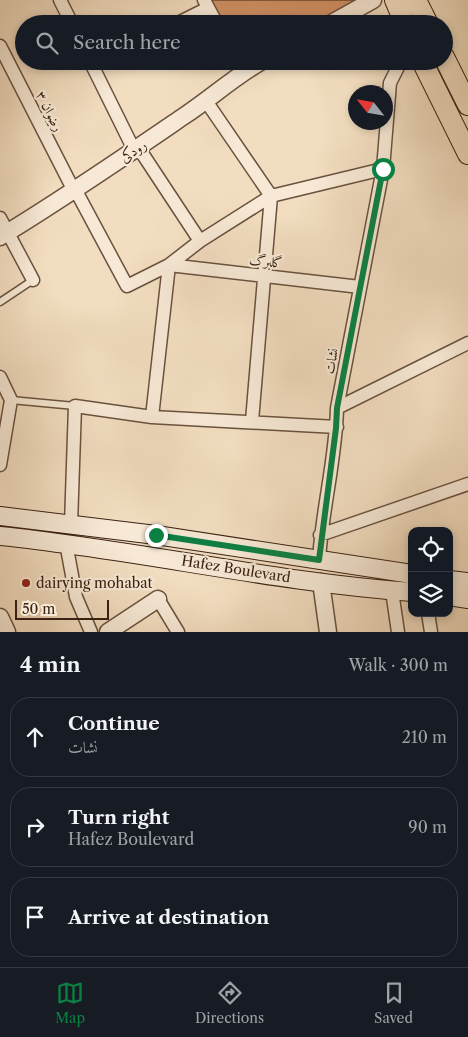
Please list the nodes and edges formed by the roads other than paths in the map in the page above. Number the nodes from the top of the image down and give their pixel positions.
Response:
1 (60, 0) edge
2 (374, 0) edge
3 (395, 0) edge
4 (416, 0) edge
5 (206, 4) edge
6 (68, 15) edge
7 (190, 15) edge
8 (212, 15) edge
9 (346, 15) edge
10 (401, 15) edge
11 (424, 15) edge
12 (0, 46) edge
13 (95, 70) edge
14 (237, 70) edge
15 (396, 70) edge
16 (426, 70) edge
17 (450, 70) edge
18 (206, 100) junction
19 (468, 105) edge
20 (136, 149) junction
21 (468, 154) edge
22 (383, 169) junction
23 (74, 189) junction
24 (271, 196) junction
25 (3, 229) edge
26 (200, 241) junction
27 (169, 264) junction
28 (266, 276) junction
29 (33, 280) joint
30 (360, 287) junction
31 (0, 302) edge
32 (468, 343) edge
33 (0, 378) edge
34 (11, 400) junction
35 (75, 406) junction
36 (337, 408) junction
37 (152, 417) junction
38 (252, 421) junction
39 (336, 428) junction
40 (0, 465) edge
41 (468, 484) edge
42 (0, 516) edge
43 (71, 524) junction
44 (320, 535) junction
45 (0, 536) edge
46 (66, 543) junction
47 (319, 560) junction
48 (408, 573) edge
49 (453, 580) edge
50 (321, 582) junction
51 (468, 582) edge
52 (392, 591) junction
53 (408, 592) edge
54 (453, 596) edge
55 (468, 598) edge
56 (158, 599) joint
57 (0, 617) edge
58 (429, 617) edge
59 (7, 632) edge
60 (91, 632) edge
61 (108, 632) edge
62 (178, 632) edge
63 (328, 632) edge
64 (398, 632) edge
65 (431, 632) edge

1 - 6 street
2 - 9 street
3 - 10 main road
4 - 11 main road
5 - 7 street
5 - 8 street
12 - 23 street, رضوان ۳
13 - 20 street
14 - 18 street, رودکی
15 - 22 street, نشات
16 - 21 main road
17 - 19 main road
18 - 20 street, رودکی
18 - 24 street
20 - 23 street, رودکی
20 - 26 street
22 - 24 street
22 - 30 street, نشات
23 - 25 street, رودکی
23 - 27 street, رضوان ۳
24 - 26 street
24 - 28 street
25 - 29 street
26 - 27 street
27 - 28 street, گلبرگ
27 - 37 street
28 - 30 street, گلبرگ
28 - 38 street
29 - 31 lane
30 - 36 street, نشات
32 - 36 street
33 - 34 street
34 - 35 lane
34 - 40 street
35 - 37 street
35 - 43 street
36 - 39 street, نشات
37 - 38 street
38 - 39 street
39 - 44 street, نشات
41 - 44 street
42 - 43 main road, Hafez Boulevard
43 - 47 main road, Hafez Boulevard
44 - 47 street, نشات
45 - 46 main road, Hafez Boulevard
46 - 50 main road, Hafez Boulevard
46 - 60 street
47 - 48 main road, Hafez Boulevard
49 - 51 main road
50 - 52 main road, Hafez Boulevard
50 - 63 street
52 - 53 main road, Hafez Boulevard
52 - 64 street
54 - 55 main road
56 - 61 street
56 - 62 street
57 - 59 street
58 - 65 street

